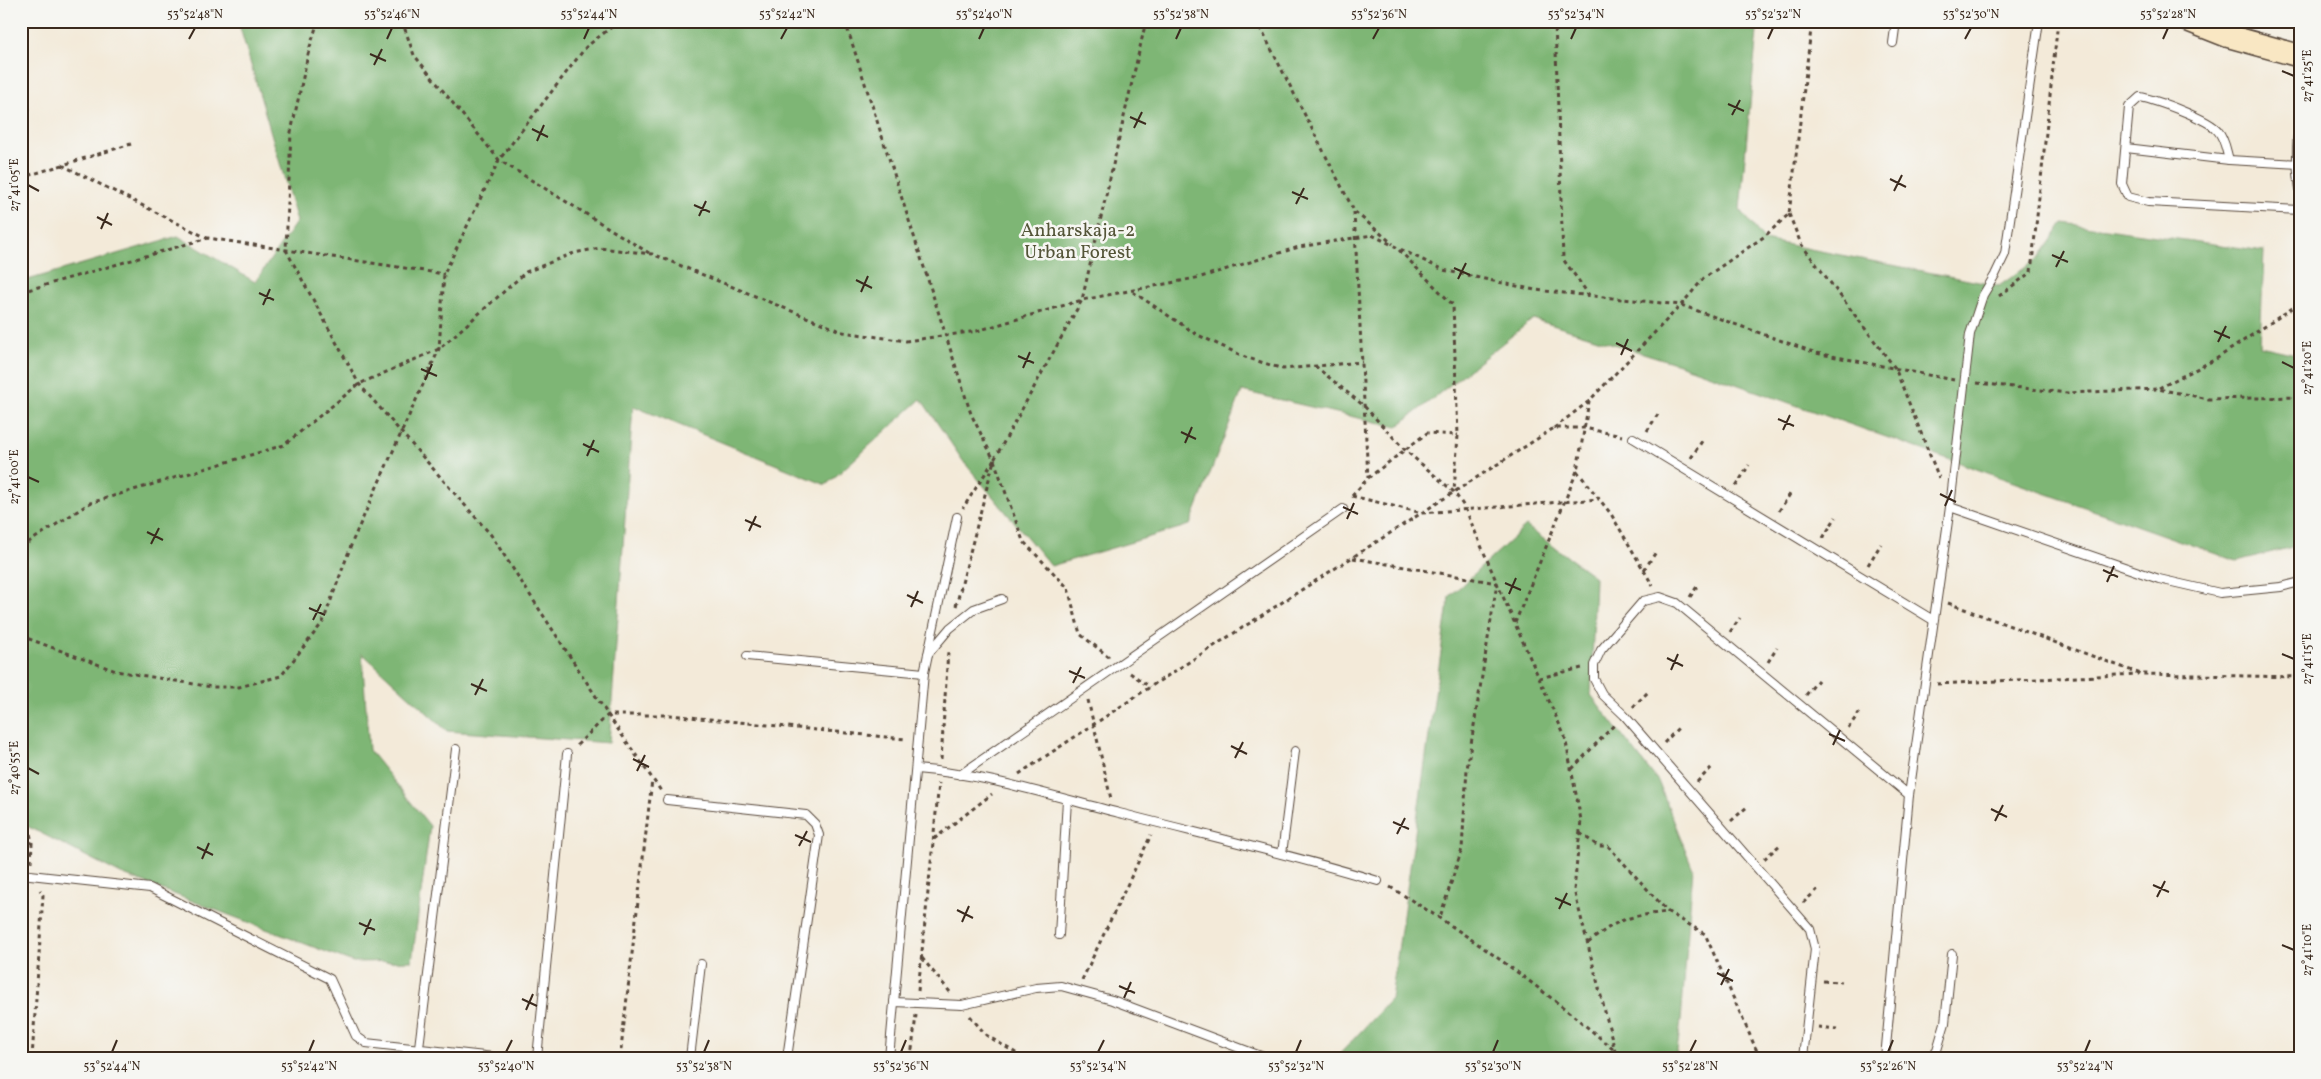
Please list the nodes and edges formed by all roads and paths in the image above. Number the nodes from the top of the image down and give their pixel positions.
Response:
1 (318, 21) edge
2 (402, 21) edge
3 (619, 21) edge
4 (845, 21) edge
5 (1146, 21) edge
6 (1254, 21) edge
7 (1555, 21) edge
8 (1812, 21) edge
9 (1896, 21) edge
10 (2039, 21) edge
11 (2058, 21) edge
12 (2190, 21) edge
13 (1893, 43) dead end
14 (2300, 56) edge
15 (30, 108) dead end
16 (21, 111) edge
17 (2300, 123) edge
18 (131, 144) dead end
19 (2126, 148) junction
20 (21, 151) edge
21 (499, 160) junction
22 (2229, 160) junction
23 (2298, 164) edge
24 (62, 165) junction
25 (2300, 190) edge
26 (2300, 210) edge
27 (1354, 211) junction
28 (1789, 214) junction
29 (1356, 236) junction
30 (208, 238) junction
31 (1396, 247) junction
32 (286, 250) junction
33 (652, 254) junction
34 (444, 274) junction
35 (21, 292) edge
36 (1132, 292) junction
37 (1589, 295) junction
38 (1082, 300) junction
39 (2300, 303) edge
40 (1681, 305) junction
41 (1976, 312) junction
42 (947, 336) junction
43 (439, 349) junction
44 (1362, 362) junction
45 (1315, 366) junction
46 (1895, 368) junction
47 (1964, 382) junction
48 (359, 384) junction
49 (2158, 389) junction
50 (2300, 397) edge
51 (1589, 401) junction
52 (1364, 406) junction
53 (1660, 410) dead end
54 (1554, 428) junction
55 (1584, 428) junction
56 (401, 434) junction
57 (1458, 435) junction
58 (1704, 438) dead end
59 (1636, 440) junction
60 (1405, 450) junction
61 (994, 460) junction
62 (1749, 465) dead end
63 (1685, 469) junction
64 (1577, 471) junction
65 (1368, 478) junction
66 (1792, 491) dead end
67 (1454, 492) junction
68 (1352, 496) junction
69 (1730, 497) junction
70 (1599, 499) junction
71 (1566, 502) junction
72 (1950, 507) junction
73 (1465, 508) junction
74 (1343, 509) joint
75 (1422, 513) junction
76 (957, 517) joint
77 (1836, 517) dead end
78 (1773, 523) junction
79 (1880, 544) dead end
80 (21, 547) edge
81 (1816, 549) junction
82 (1656, 552) dead end
83 (1352, 558) junction
84 (1644, 570) junction
85 (1860, 576) junction
86 (2300, 582) edge
87 (1497, 583) junction
88 (1660, 597) junction
89 (1002, 599) dead end
90 (1936, 599) junction
91 (1933, 620) junction
92 (1515, 623) junction
93 (950, 628) junction
94 (21, 636) edge
95 (747, 656) dead end
96 (926, 656) junction
97 (1120, 664) junction
98 (1594, 664) junction
99 (924, 673) junction
100 (2141, 674) junction
101 (2300, 677) edge
102 (1539, 678) junction
103 (1926, 685) junction
104 (1150, 687) junction
105 (1085, 688) junction
106 (1648, 692) dead end
107 (1859, 712) dead end
108 (608, 715) junction
109 (1624, 715) junction
110 (1094, 724) junction
111 (1679, 728) dead end
112 (1841, 739) junction
113 (918, 740) junction
114 (456, 749) dead end
115 (1295, 751) dead end
116 (1656, 752) junction
117 (567, 754) joint
118 (1713, 766) dead end
119 (916, 769) junction
120 (1571, 770) junction
121 (940, 771) junction
122 (960, 775) junction
123 (652, 779) junction
124 (1004, 784) junction
125 (21, 787) edge
126 (1689, 789) junction
127 (1909, 795) junction
128 (667, 800) joint
129 (1067, 800) junction
130 (1748, 806) dead end
131 (1114, 812) junction
132 (1157, 822) junction
133 (1723, 829) junction
134 (1580, 832) junction
135 (21, 839) edge
136 (933, 840) junction
137 (32, 843) junction
138 (1780, 844) dead end
139 (1282, 854) junction
140 (1756, 867) junction
141 (21, 874) edge
142 (30, 875) junction
143 (1378, 881) joint
144 (1819, 888) dead end
145 (1794, 911) junction
146 (1668, 912) junction
147 (1440, 917) junction
148 (1058, 934) dead end
149 (1588, 944) junction
150 (1952, 954) dead end
151 (701, 964) dead end
152 (1812, 980) junction
153 (1842, 982) dead end
154 (1077, 990) junction
155 (894, 1002) junction
156 (917, 1003) junction
157 (1807, 1026) junction
158 (1837, 1029) dead end
159 (418, 1047) junction
160 (1615, 1051) junction
161 (32, 1058) edge
162 (503, 1058) edge
163 (537, 1058) edge
164 (620, 1058) edge
165 (690, 1058) edge
166 (787, 1058) edge
167 (888, 1058) edge
168 (911, 1058) edge
169 (1266, 1058) edge
170 (1619, 1058) edge
171 (1760, 1058) edge
172 (1803, 1058) edge
173 (1885, 1058) edge
174 (1928, 1058) edge

1 - 32 path
2 - 21 path
3 - 21 path
4 - 42 path
5 - 38 path
6 - 27 path
7 - 37 path
8 - 28 path
9 - 13 lane
10 - 41 lane
11 - 41 path
12 - 14 street
15 - 16 path
17 - 23 lane
18 - 24 path
19 - 22 lane
19 - 22 lane
19 - 26 lane
20 - 24 path
21 - 33 path
21 - 34 path
22 - 23 lane
23 - 25 lane
24 - 30 path
27 - 29 path
27 - 31 path
28 - 40 path
28 - 46 path
29 - 31 path
29 - 36 path
29 - 44 path
30 - 32 path
30 - 35 path
31 - 37 path
31 - 57 path
32 - 34 path
32 - 48 path
33 - 42 path
33 - 43 path
34 - 43 path
36 - 38 path
36 - 45 path
37 - 40 path
38 - 42 path
38 - 61 path
39 - 49 path
40 - 46 path
40 - 51 path
41 - 47 lane
42 - 61 path
43 - 48 path
43 - 56 path
44 - 45 path
44 - 52 path
45 - 52 path
46 - 47 path
46 - 72 path
47 - 49 path
47 - 72 lane
48 - 56 path
48 - 80 path
49 - 50 path
51 - 54 path
51 - 55 path
52 - 60 path
52 - 65 path
53 - 59 path
54 - 55 path
54 - 67 path
55 - 59 path
55 - 64 path
56 - 94 path
56 - 108 path
57 - 60 path
57 - 67 path
58 - 63 path
59 - 63 lane
60 - 65 path
60 - 67 path
61 - 76 path
61 - 93 path
61 - 97 path
62 - 69 path
63 - 69 lane
64 - 70 path
64 - 71 path
65 - 68 path
66 - 78 path
67 - 73 path
67 - 75 path
68 - 74 path
68 - 75 path
69 - 78 lane
70 - 71 path
70 - 84 path
71 - 73 path
71 - 92 path
72 - 86 lane
72 - 90 lane
73 - 75 path
73 - 87 path
74 - 97 lane
75 - 83 path
76 - 96 lane
77 - 81 path
78 - 81 lane
79 - 85 path
81 - 85 lane
82 - 84 path
83 - 87 path
83 - 104 path
84 - 88 path
85 - 91 lane
87 - 92 path
87 - 147 path
88 - 98 lane
88 - 112 lane
89 - 93 lane
90 - 91 lane
90 - 100 path
91 - 103 lane
92 - 102 path
93 - 96 lane
93 - 121 path
95 - 99 lane
96 - 99 lane
97 - 104 path
97 - 105 lane
98 - 102 path
98 - 109 lane
99 - 113 lane
100 - 101 path
100 - 103 path
102 - 120 path
103 - 127 lane
104 - 110 path
105 - 110 path
105 - 122 lane
106 - 109 path
107 - 112 path
108 - 113 path
108 - 117 path
108 - 123 path
109 - 116 lane
109 - 120 path
110 - 124 path
110 - 131 path
111 - 116 path
112 - 127 lane
113 - 119 lane
114 - 159 lane
115 - 139 lane
116 - 126 lane
117 - 163 lane
118 - 126 path
119 - 121 lane
119 - 155 lane
120 - 134 path
121 - 122 lane
121 - 136 path
122 - 124 lane
123 - 128 path
123 - 164 path
124 - 129 lane
124 - 136 path
125 - 137 path
126 - 133 lane
127 - 173 lane
128 - 166 lane
129 - 131 lane
129 - 148 lane
130 - 133 path
131 - 132 lane
132 - 139 lane
132 - 154 path
133 - 140 lane
134 - 146 path
134 - 149 path
135 - 137 path
136 - 156 path
137 - 142 path
138 - 140 path
139 - 143 lane
140 - 145 lane
141 - 142 lane
142 - 159 lane
142 - 161 path
143 - 147 path
144 - 145 path
145 - 152 lane
146 - 149 path
146 - 171 path
147 - 160 path
149 - 160 path
150 - 174 lane
151 - 165 lane
152 - 153 path
152 - 157 lane
154 - 156 lane
154 - 169 lane
155 - 156 lane
155 - 167 lane
156 - 168 path
157 - 158 path
157 - 172 lane
159 - 162 lane
160 - 170 path

